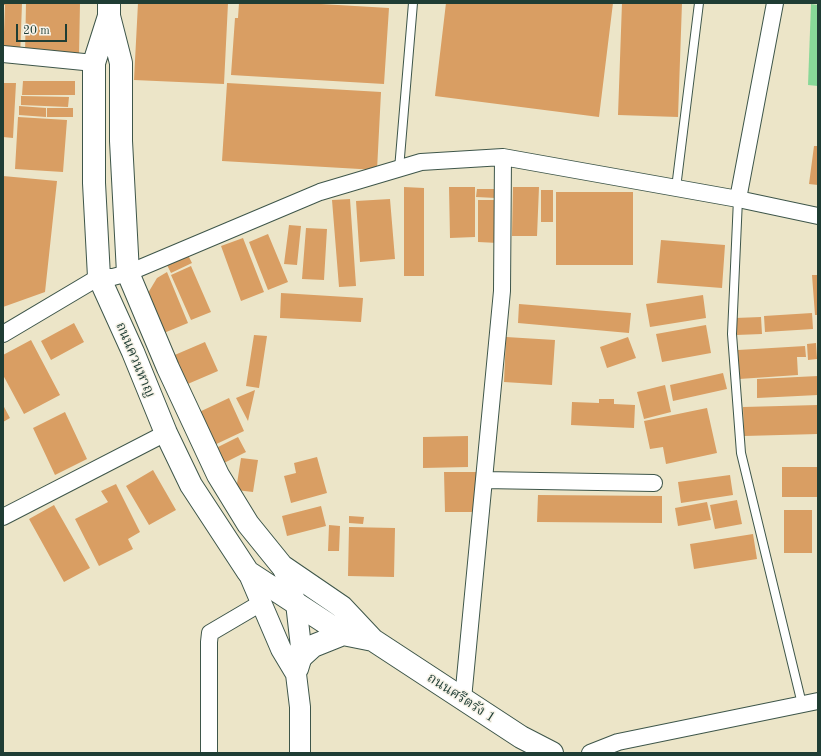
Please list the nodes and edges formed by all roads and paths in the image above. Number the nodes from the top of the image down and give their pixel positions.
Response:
1 (413, 3) edge
2 (699, 3) edge
3 (775, 3) edge
4 (109, 10) edge
5 (3, 54) edge
6 (94, 63) junction
7 (503, 157) junction
8 (399, 168) junction
9 (676, 188) junction
10 (738, 199) junction
11 (818, 216) edge
12 (128, 273) junction
13 (99, 277) junction
14 (3, 334) edge
15 (166, 433) junction
16 (484, 480) junction
17 (654, 484) dead end
18 (3, 517) edge
19 (282, 566) junction
20 (248, 572) junction
21 (261, 603) junction
22 (296, 603) junction
23 (343, 634) junction
24 (373, 640) junction
25 (299, 665) junction
26 (463, 699) junction
27 (818, 701) edge
28 (802, 704) junction
29 (209, 753) edge
30 (300, 753) edge
31 (552, 753) edge
32 (590, 753) edge

1 - 8 lane
2 - 9 lane
3 - 10 street
4 - 6 main road, ถนนควนหาญ
4 - 12 main road, ถนนควนหาญ
5 - 6 street
6 - 13 main road, ถนนควนหาญ
7 - 8 street
7 - 9 street
7 - 16 street
8 - 12 street
9 - 10 street
10 - 11 street
10 - 28 lane
12 - 13 street
12 - 19 main road, ถนนควนหาญ
13 - 14 street
13 - 15 main road, ถนนควนหาญ
15 - 18 street
15 - 20 main road, ถนนควนหาญ
16 - 17 street
16 - 26 street
19 - 22 street, ถนนควนหาญ
19 - 24 main road, ถนนศรีตรัง 1
20 - 21 street, ถนนควนหาญ
20 - 22 main road, ถนนศรีตรัง 1
21 - 25 street, ถนนควนหาญ
21 - 29 street
22 - 23 main road, ถนนศรีตรัง 1
22 - 25 street, ถนนควนหาญ
23 - 24 main road, ถนนศรีตรัง 1
23 - 25 main road
24 - 26 main road, ถนนศรีตรัง 1
25 - 30 street, ถนนควนหาญ
26 - 31 main road, ถนนศรีตรัง 1
27 - 28 street
28 - 32 street

